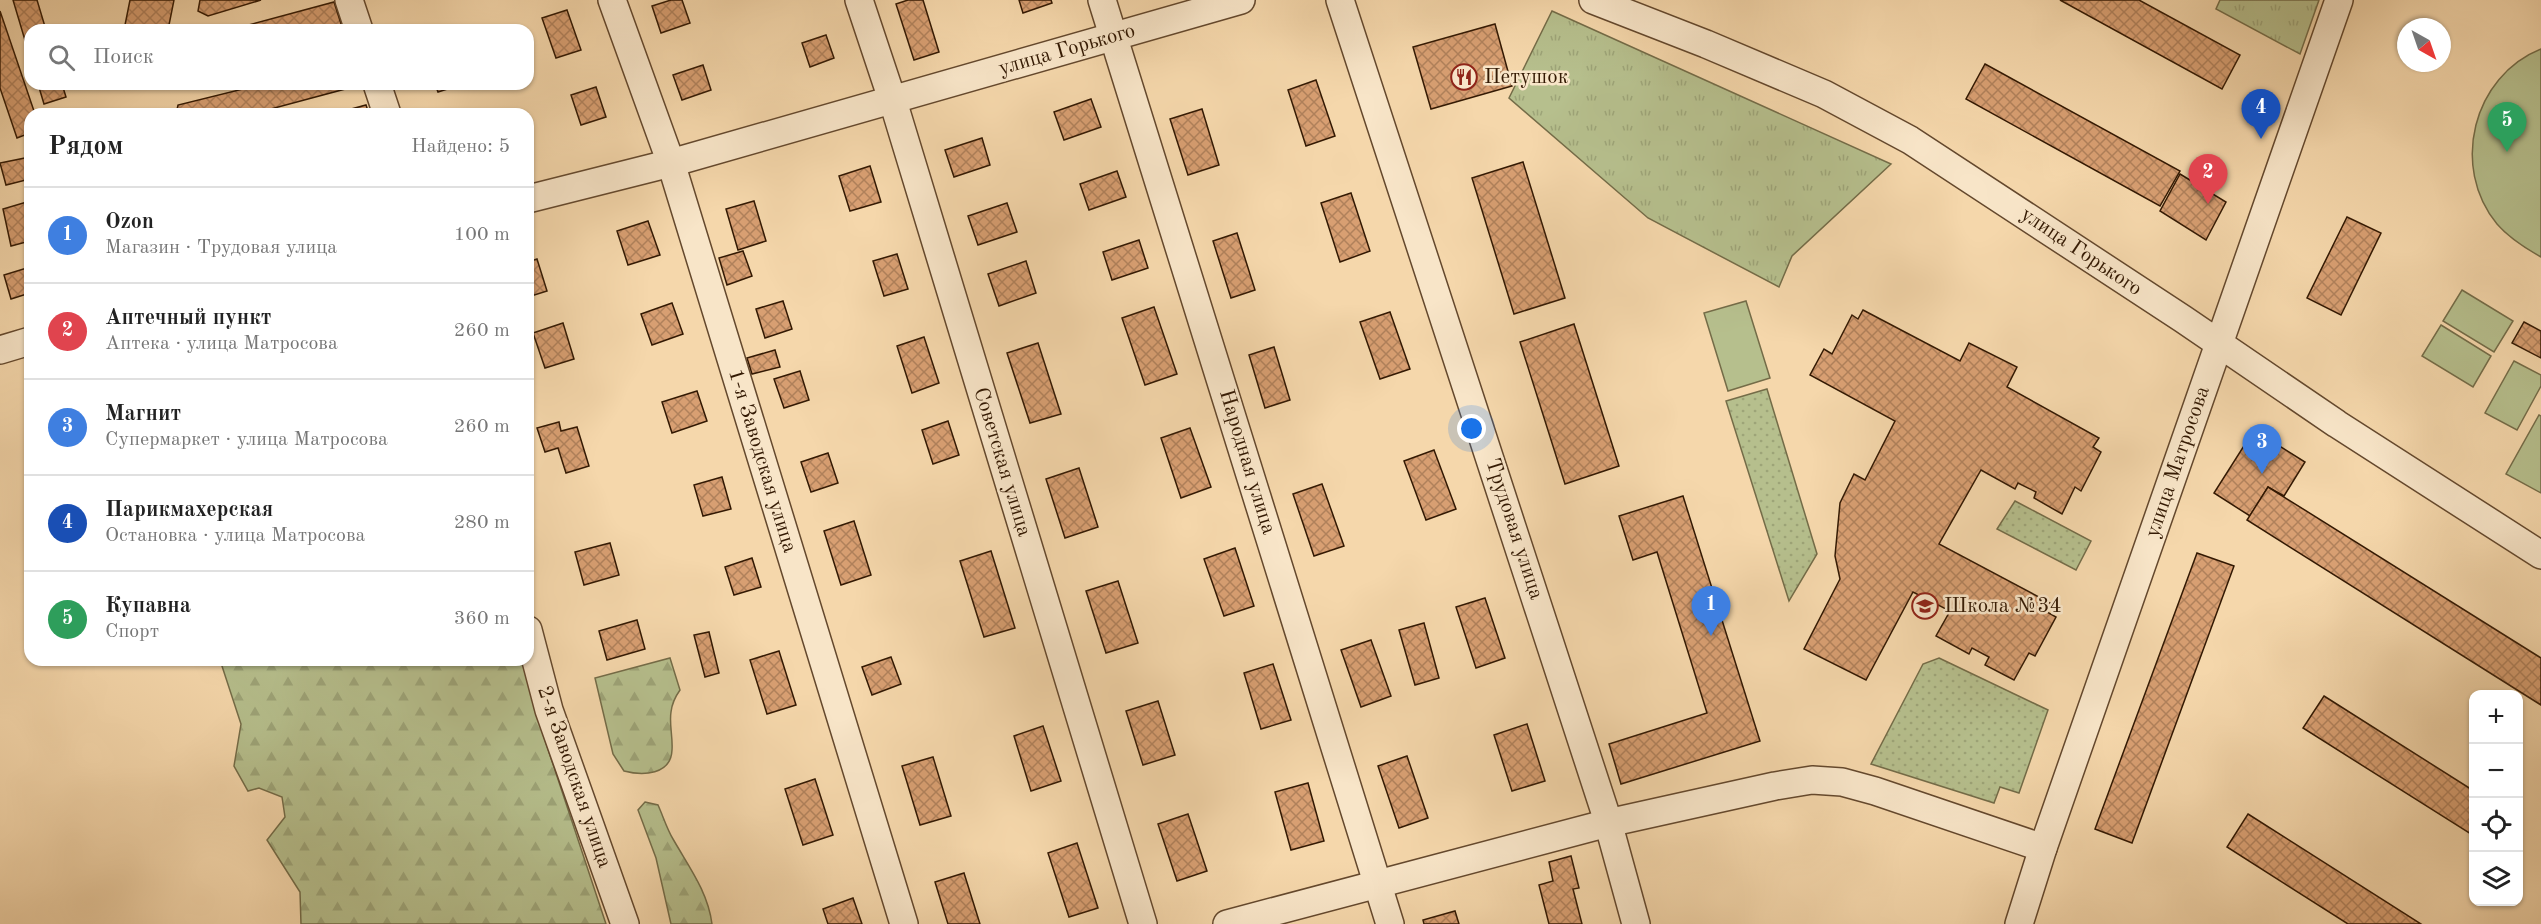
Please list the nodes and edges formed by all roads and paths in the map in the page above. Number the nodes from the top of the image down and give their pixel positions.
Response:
1 (349, 0) edge
2 (612, 0) edge
3 (859, 0) edge
4 (1102, 0) edge
5 (1241, 0) edge
6 (1340, 0) edge
7 (1593, 0) edge
8 (2339, 0) edge
9 (357, 24) edge
10 (1114, 36) junction
11 (379, 90) edge
12 (892, 100) junction
13 (385, 108) edge
14 (671, 164) junction
15 (534, 198) edge
16 (24, 343) edge
17 (2219, 344) junction
18 (0, 350) edge
19 (2541, 555) edge
20 (534, 653) edge
21 (1608, 823) junction
22 (2043, 848) junction
23 (1379, 884) junction
24 (624, 924) edge
25 (904, 924) edge
26 (1143, 924) edge
27 (1227, 924) edge
28 (1390, 924) edge
29 (1636, 924) edge
30 (2019, 924) edge

1 - 9 street
2 - 14 street, 1-я Заводская улица
3 - 12 street, Советская улица
4 - 10 street, Народная улица
5 - 10 street, улица Горького
6 - 21 street, Трудовая улица
7 - 17 street, улица Горького
8 - 17 street, улица Матросова
10 - 12 street, улица Горького
10 - 23 street, Народная улица
11 - 13 street
12 - 14 street, улица Горького
12 - 26 street, Советская улица
14 - 15 street, улица Горького
14 - 25 street, 1-я Заводская улица
16 - 18 street
17 - 19 street, улица Горького
17 - 22 street, улица Матросова
20 - 24 street, 2-я Заводская улица
21 - 22 street
21 - 23 street
21 - 29 street, Трудовая улица
22 - 30 street, улица Матросова
23 - 27 street
23 - 28 street, Народная улица

